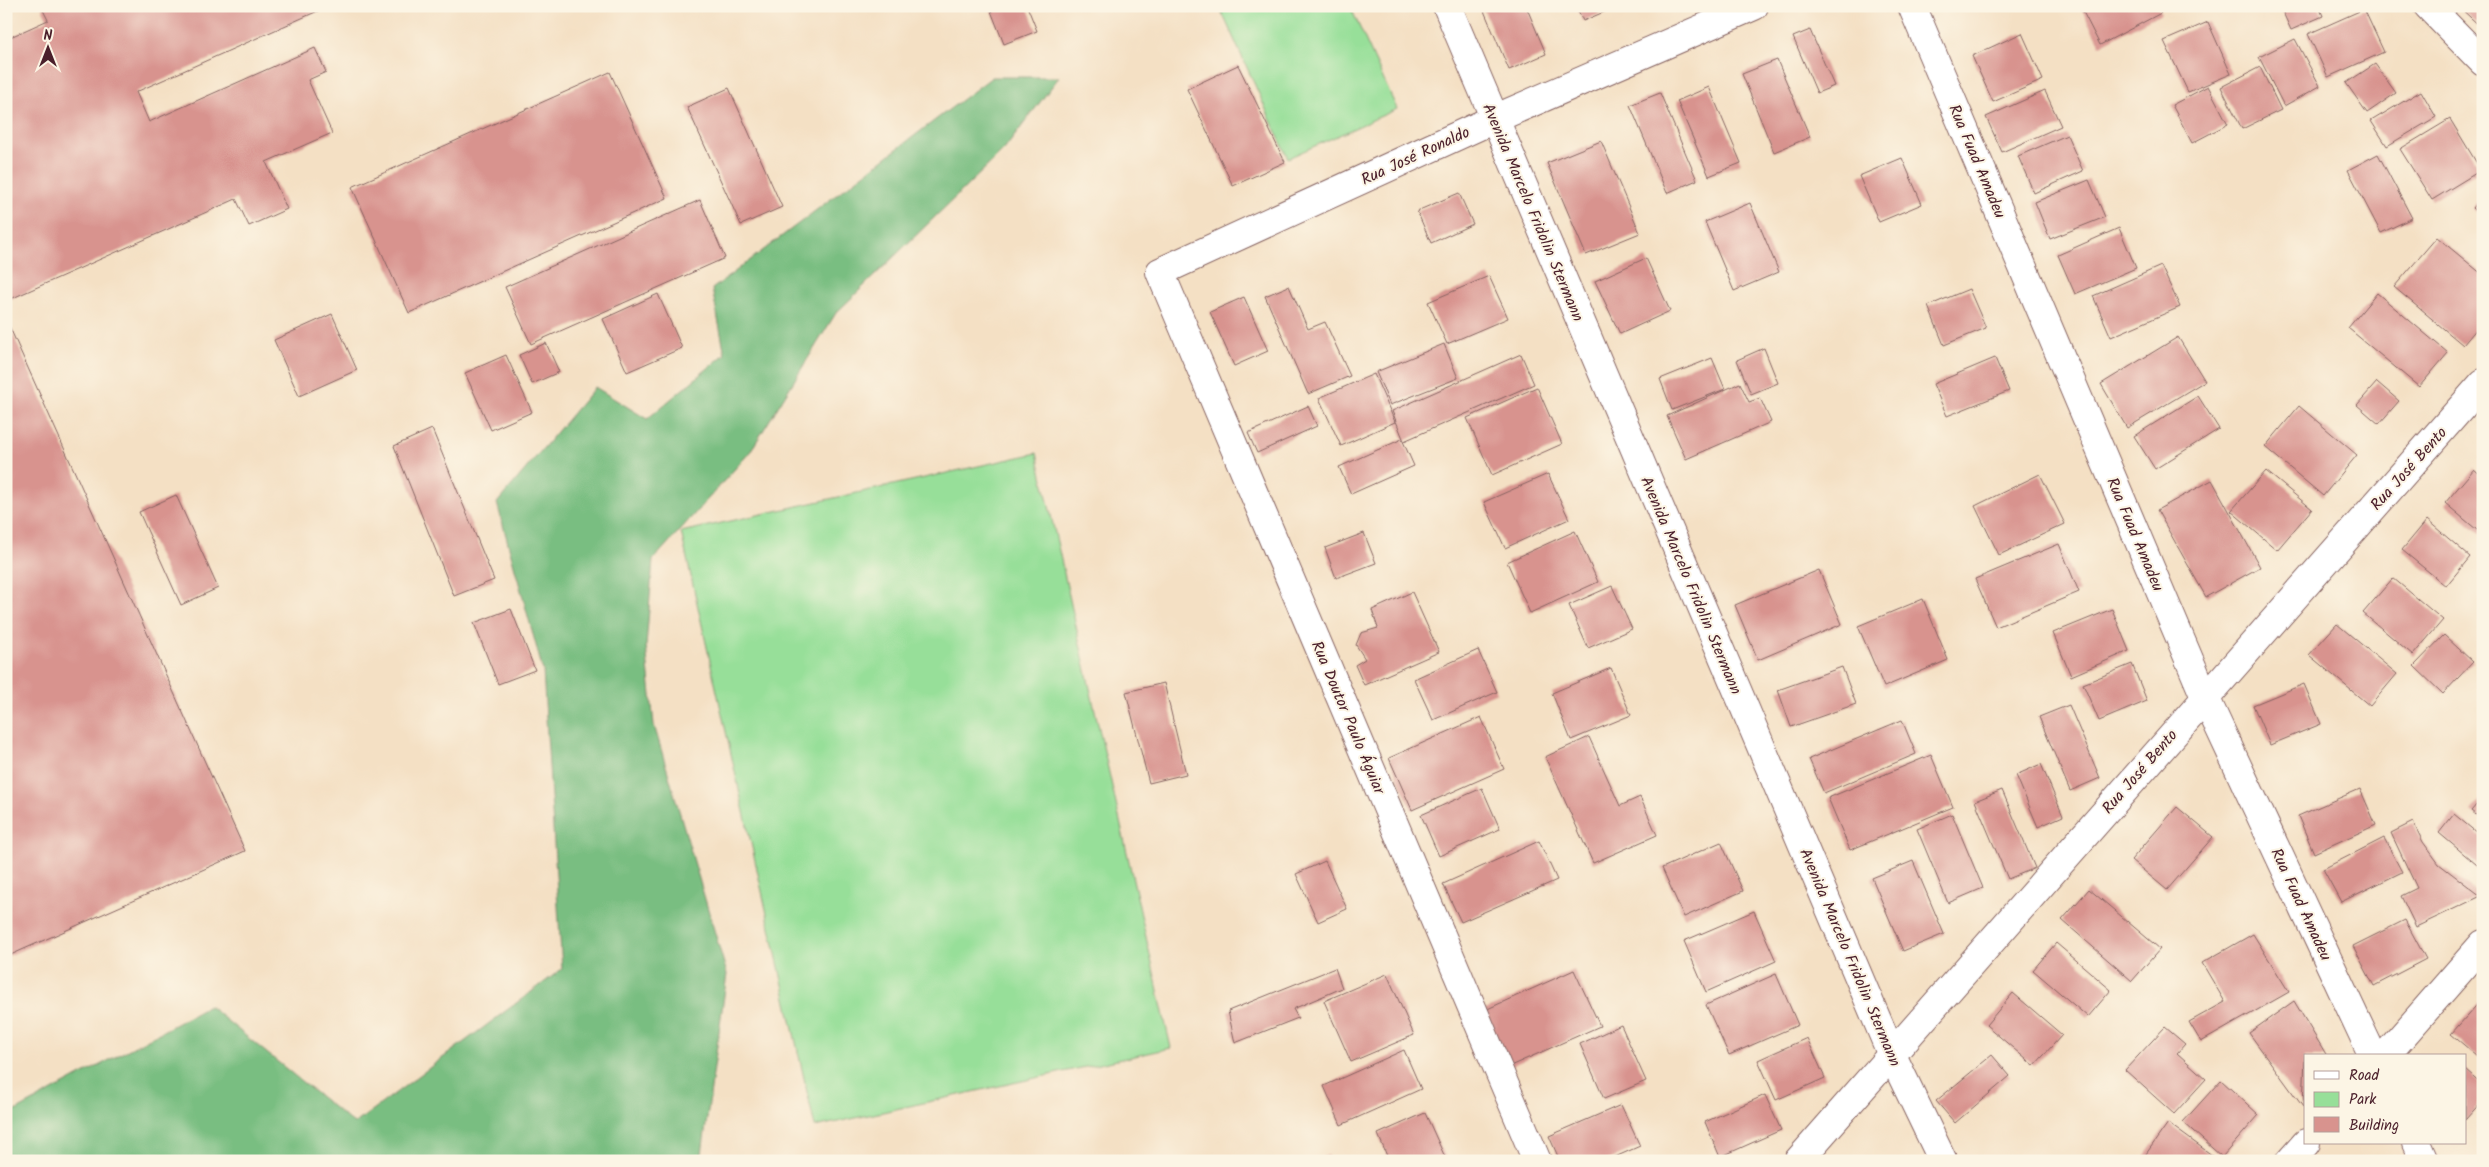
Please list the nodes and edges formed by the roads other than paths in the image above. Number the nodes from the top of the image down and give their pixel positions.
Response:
1 (1447, 6) edge
2 (1754, 6) edge
3 (1912, 6) edge
4 (2428, 6) edge
5 (2483, 62) edge
6 (1494, 119) junction
7 (1160, 272) joint
8 (2483, 383) edge
9 (2204, 697) junction
10 (2483, 944) edge
11 (1892, 1053) junction
12 (2372, 1054) edge
13 (2387, 1054) edge
14 (2305, 1144) edge
15 (2416, 1144) edge
16 (1537, 1161) edge
17 (1798, 1161) edge
18 (1942, 1161) edge
19 (2290, 1161) edge
20 (2424, 1161) edge

1 - 6 street, Avenida Marcelo Fridolin Stermann
2 - 6 street, Rua José Ronaldo
3 - 9 street, Rua Fuad Amadeu
4 - 5 street
6 - 7 street, Rua José Ronaldo
6 - 11 street, Avenida Marcelo Fridolin Stermann
7 - 16 street, Rua Doutor Paulo Águiar
8 - 9 street, Rua José Bento
9 - 11 street, Rua José Bento
9 - 12 street, Rua Fuad Amadeu
10 - 13 street
11 - 17 street, Rua José Bento
11 - 18 street, Avenida Marcelo Fridolin Stermann
14 - 19 street
15 - 20 street

